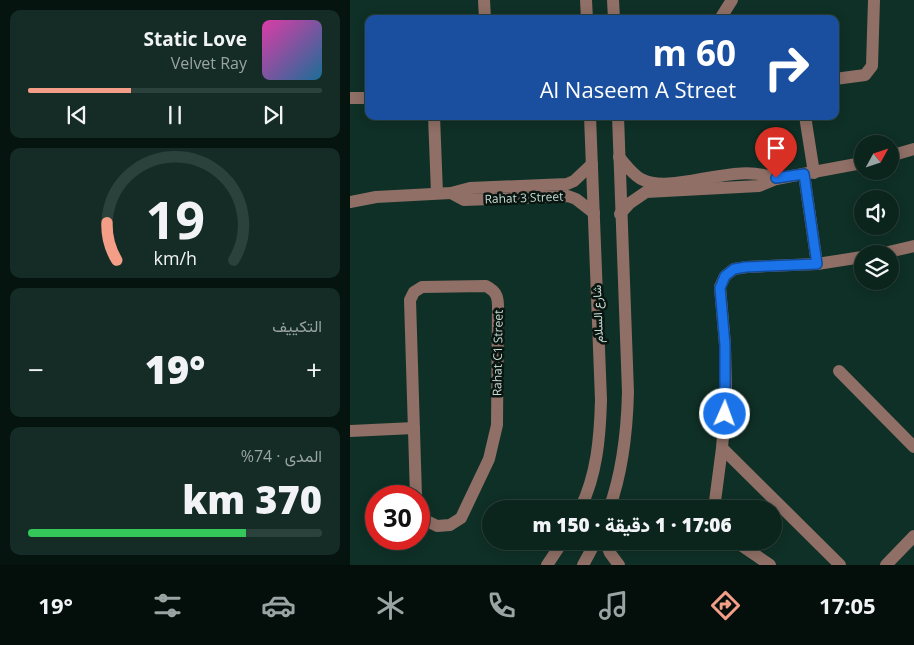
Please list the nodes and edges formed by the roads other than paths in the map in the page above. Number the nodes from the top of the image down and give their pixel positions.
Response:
1 (484, 0) edge
2 (586, 0) edge
3 (613, 0) edge
4 (732, 0) edge
5 (874, 0) edge
6 (485, 15) edge
7 (587, 15) edge
8 (614, 15) edge
9 (723, 15) edge
10 (839, 78) edge
11 (350, 98) edge
12 (365, 98) edge
13 (434, 120) edge
14 (590, 120) edge
15 (618, 120) edge
16 (805, 120) edge
17 (914, 149) edge
18 (899, 153) edge
19 (619, 157) junction
20 (592, 164) junction
21 (854, 165) edge
22 (809, 173) junction
23 (738, 174) junction
24 (776, 178) junction
25 (703, 184) junction
26 (738, 188) junction
27 (533, 191) junction
28 (437, 193) junction
29 (350, 194) edge
30 (376, 197) junction
31 (350, 202) edge
32 (594, 213) junction
33 (620, 214) junction
34 (914, 246) edge
35 (899, 250) edge
36 (854, 258) edge
37 (817, 264) junction
38 (839, 371) dead end
39 (414, 428) junction
40 (350, 431) edge
41 (914, 447) edge
42 (722, 448) junction
43 (416, 485) edge
44 (583, 500) edge
45 (612, 500) edge
46 (715, 500) edge
47 (430, 522) edge
48 (914, 536) edge
49 (557, 550) edge
50 (591, 550) edge
51 (609, 550) edge
52 (748, 550) edge
53 (547, 565) edge
54 (583, 565) edge
55 (619, 565) edge
56 (770, 565) edge
57 (840, 565) edge
58 (886, 565) edge

1 - 6 street
2 - 7 street
3 - 8 street
4 - 9 street
5 - 10 street
11 - 12 street
13 - 28 street
14 - 20 street, شارع السلام
15 - 19 street
16 - 22 street
17 - 18 street
19 - 25 street
19 - 33 street
20 - 27 street, Rahat 3 Street
20 - 32 street, شارع السلام
21 - 22 street
22 - 24 street
22 - 37 street
23 - 24 street
23 - 25 street
23 - 26 street
24 - 26 street
25 - 26 street
25 - 33 street
27 - 28 street, Rahat 3 Street
27 - 32 street, Rahat 3 Street
28 - 30 street, Rahat 3 Street
29 - 30 street, Rahat 3 Street
30 - 31 street, Rahat 3 Street
32 - 44 street, شارع السلام
33 - 45 street
34 - 35 street
36 - 37 street
37 - 42 street
38 - 41 street
39 - 40 street
39 - 43 street, Rahat C1 Street
39 - 47 street, Rahat C1 Street
42 - 46 street
42 - 57 street
48 - 58 street
49 - 53 street
50 - 54 street
51 - 55 street
52 - 56 street

